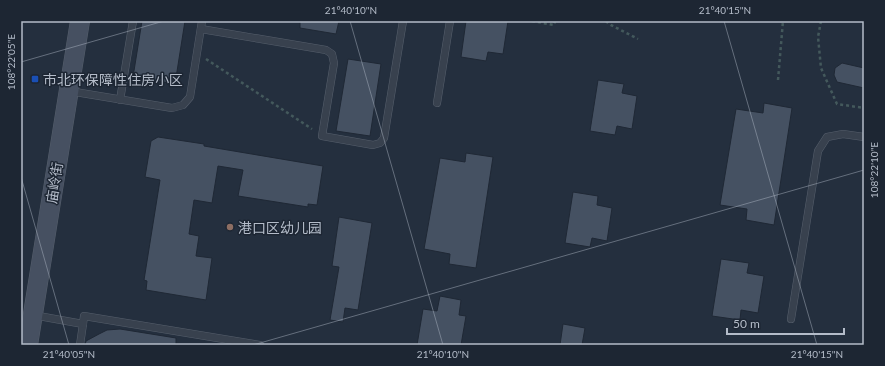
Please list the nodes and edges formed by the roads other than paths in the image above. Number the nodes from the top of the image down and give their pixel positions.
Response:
1 (80, 21) edge
2 (133, 21) edge
3 (202, 21) edge
4 (403, 21) edge
5 (450, 21) edge
6 (201, 29) junction
7 (69, 91) junction
8 (120, 100) junction
9 (438, 104) dead end
10 (864, 137) edge
11 (33, 315) junction
12 (791, 319) dead end
13 (83, 324) junction
14 (28, 345) edge
15 (80, 345) edge
16 (260, 345) edge

1 - 7 street, 庙岭街
2 - 8 lane
3 - 6 lane
4 - 6 lane
5 - 9 lane
6 - 8 lane
7 - 8 lane
7 - 11 street, 庙岭街
10 - 12 lane
11 - 13 lane
11 - 14 street, 庙岭街
13 - 15 lane
13 - 16 lane

